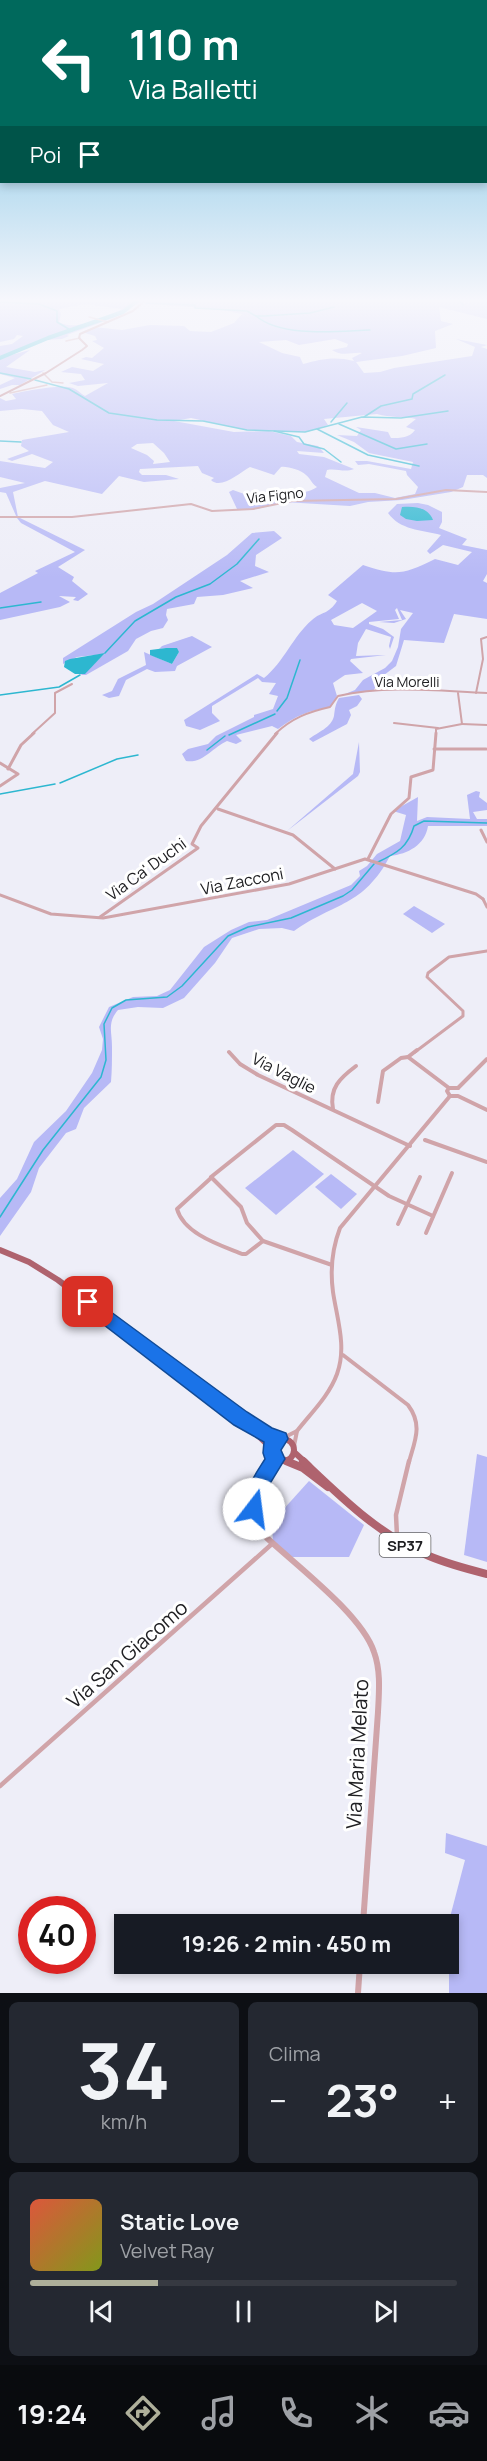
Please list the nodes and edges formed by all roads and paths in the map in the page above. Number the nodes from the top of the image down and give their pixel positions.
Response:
1 (14, 392) edge
2 (10, 393) joint
3 (0, 396) edge
4 (487, 492) edge
5 (0, 516) edge
6 (485, 637) edge
7 (72, 684) dead end
8 (458, 693) junction
9 (476, 693) junction
10 (487, 693) edge
11 (394, 723) dead end
12 (462, 724) junction
13 (487, 725) edge
14 (438, 728) junction
15 (434, 749) junction
16 (486, 749) edge
17 (0, 763) edge
18 (8, 769) junction
19 (0, 786) edge
20 (217, 809) junction
21 (481, 830) dead end
22 (487, 842) edge
23 (369, 859) junction
24 (335, 869) junction
25 (0, 896) edge
26 (487, 896) edge
27 (483, 899) junction
28 (487, 907) edge
29 (99, 918) junction
30 (487, 951) edge
31 (229, 1052) dead end
32 (408, 1057) junction
33 (487, 1059) edge
34 (356, 1066) dead end
35 (449, 1088) junction
36 (458, 1088) junction
37 (450, 1096) junction
38 (458, 1096) junction
39 (378, 1102) dead end
40 (333, 1109) junction
41 (487, 1110) edge
42 (425, 1140) dead end
43 (410, 1146) junction
44 (487, 1162) edge
45 (452, 1173) dead end
46 (420, 1177) dead end
47 (211, 1178) junction
48 (374, 1185) junction
49 (407, 1206) junction
50 (433, 1216) junction
51 (398, 1224) dead end
52 (426, 1233) dead end
53 (263, 1241) junction
54 (0, 1250) edge
55 (332, 1265) junction
56 (342, 1355) junction
57 (241, 1419) junction
58 (297, 1431) junction
59 (281, 1439) junction
60 (272, 1449) junction
61 (294, 1449) junction
62 (280, 1460) junction
63 (335, 1491) junction
64 (398, 1540) junction
65 (273, 1544) junction
66 (487, 1574) edge
67 (0, 1786) edge
68 (364, 1914) edge
69 (359, 1974) edge
70 (358, 1993) edge

1 - 2 street
2 - 3 main road
4 - 5 street, Via Figno
6 - 9 street
7 - 18 street
8 - 9 street, Via Morelli
8 - 12 street
8 - 20 street, Via Morelli
9 - 10 street, Via Morelli
11 - 14 street
12 - 13 street
12 - 14 street
14 - 15 street
15 - 16 street
15 - 23 street
17 - 18 street
18 - 19 street
20 - 24 street
20 - 29 street, Via Ca' Duchi
21 - 22 street
23 - 24 street, Via Zacconi
23 - 27 street
24 - 29 street, Via Zacconi
25 - 29 street, Via Zacconi
26 - 27 street
27 - 28 street
30 - 32 street
31 - 40 street, Via Vaglie
32 - 35 street
32 - 39 street
33 - 36 street
34 - 40 street, Via Vaglie
35 - 36 street
35 - 37 street
36 - 38 street
37 - 38 street
37 - 43 street
38 - 41 street
40 - 43 street, Via Vaglie
42 - 44 street
43 - 48 street
45 - 50 street
46 - 49 street
47 - 48 street
47 - 53 street
47 - 53 street
48 - 49 street
48 - 55 street
49 - 50 street
49 - 51 street
50 - 52 street
53 - 55 street
54 - 57 main road
55 - 56 street
56 - 58 street
56 - 64 street
57 - 59 main road
57 - 60 main road
58 - 59 street
58 - 61 street
59 - 60 main road
59 - 61 main road
60 - 62 main road
61 - 62 main road
61 - 63 main road, SP37
62 - 63 main road
62 - 65 street, Via Maria Melato
63 - 64 main road, SP37
64 - 66 main road, SP37
65 - 67 street, Via San Giacomo
65 - 68 street, Via Maria Melato
69 - 70 street

